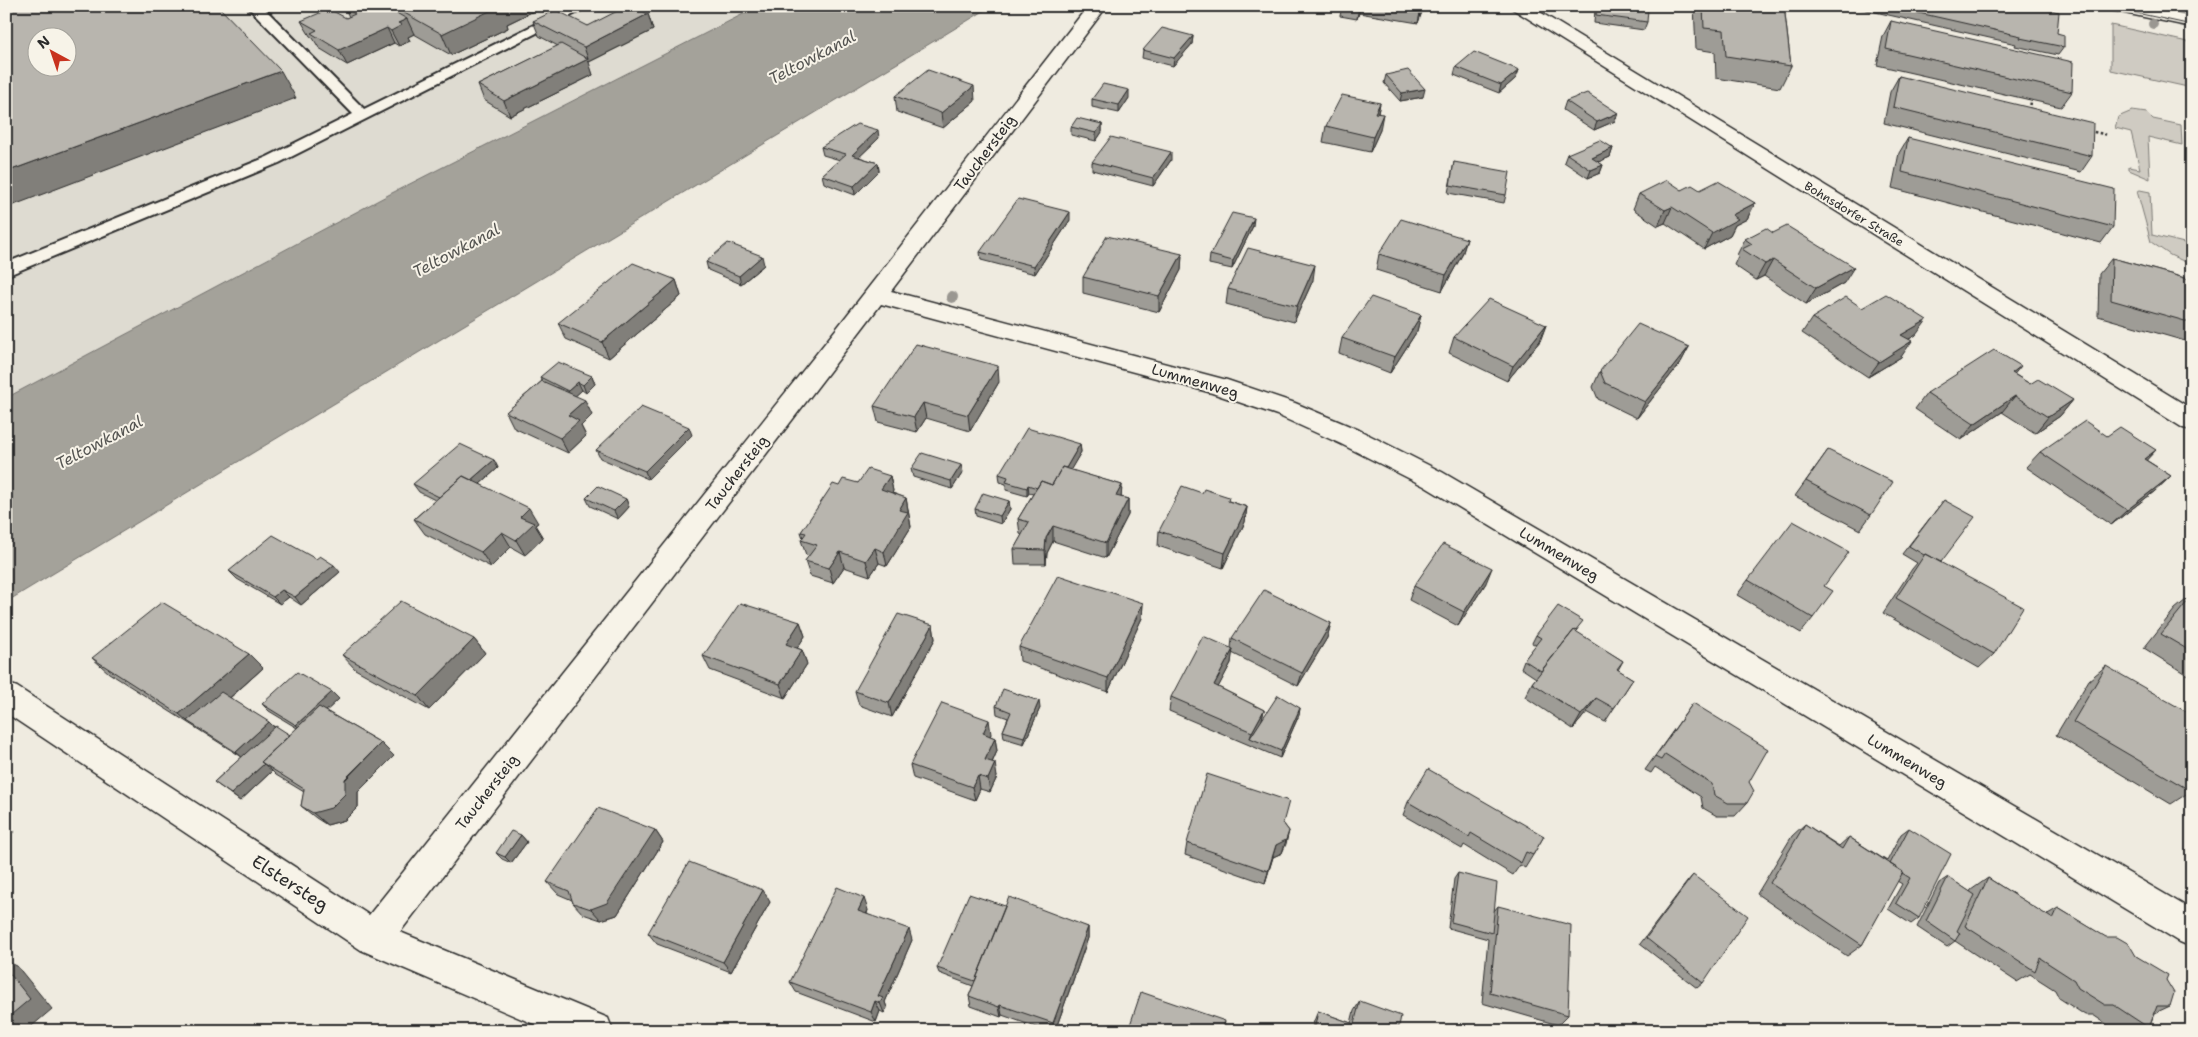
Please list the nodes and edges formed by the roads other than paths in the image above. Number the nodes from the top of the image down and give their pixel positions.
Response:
1 (254, 6) edge
2 (583, 6) edge
3 (1098, 6) edge
4 (1517, 6) edge
5 (2116, 6) edge
6 (2192, 22) edge
7 (362, 115) junction
8 (6, 270) edge
9 (876, 295) junction
10 (2192, 421) edge
11 (6, 696) edge
12 (2192, 930) edge
13 (373, 938) junction
14 (595, 1031) edge

1 - 7 lane
2 - 7 lane
3 - 9 street, Tauchersteig
4 - 10 street, Bohnsdorfer Straße
5 - 6 street
7 - 8 lane
9 - 12 street, Lummenweg
9 - 13 street, Tauchersteig
11 - 13 street, Elstersteg
13 - 14 street, Elstersteg

